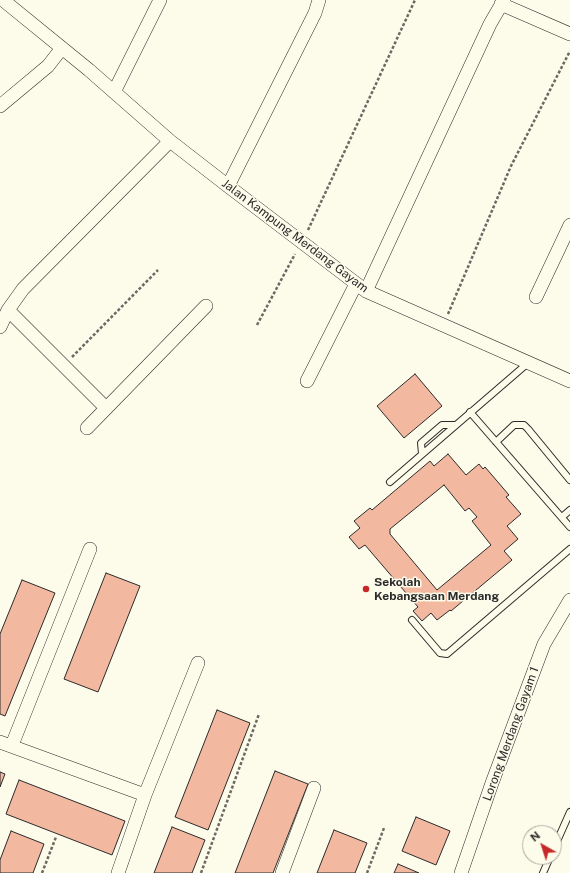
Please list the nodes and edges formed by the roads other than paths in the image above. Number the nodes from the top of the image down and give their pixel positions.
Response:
1 (3, 0) edge
2 (160, 0) edge
3 (319, 0) edge
4 (502, 1) edge
5 (570, 34) edge
6 (62, 48) junction
7 (114, 92) junction
8 (0, 106) edge
9 (170, 141) junction
10 (228, 186) junction
11 (570, 225) edge
12 (361, 287) junction
13 (536, 297) dead end
14 (206, 306) dead end
15 (8, 310) junction
16 (0, 327) edge
17 (528, 363) junction
18 (307, 381) dead end
19 (570, 381) edge
20 (106, 408) junction
21 (470, 412) junction
22 (87, 428) dead end
23 (496, 442) junction
24 (570, 480) edge
25 (390, 482) dead end
26 (570, 510) edge
27 (562, 517) junction
28 (570, 527) edge
29 (90, 549) dead end
30 (570, 549) edge
31 (570, 600) edge
32 (412, 620) dead end
33 (198, 662) dead end
34 (6, 744) edge
35 (314, 788) dead end
36 (145, 795) junction
37 (570, 812) edge
38 (562, 830) edge
39 (118, 873) edge
40 (282, 873) edge
41 (461, 873) edge

1 - 6 street, Jalan Kampung Merdang Gayam
2 - 7 street
3 - 10 street
4 - 5 street
4 - 12 street
6 - 7 street, Jalan Kampung Merdang Gayam
6 - 8 street
7 - 9 street, Jalan Kampung Merdang Gayam
9 - 10 street, Jalan Kampung Merdang Gayam
9 - 15 street
10 - 12 street, Jalan Kampung Merdang Gayam
11 - 13 street
12 - 17 street, Jalan Kampung Merdang Gayam
12 - 18 street
14 - 20 street
15 - 16 street
15 - 20 street
17 - 19 street, Jalan Kampung Merdang Gayam
17 - 21 lane
20 - 22 street
21 - 23 lane
21 - 25 lane
23 - 24 lane
23 - 27 lane
26 - 27 lane
27 - 28 lane
29 - 34 street
30 - 32 lane
31 - 41 street, Lorong Merdang Gayam 1
33 - 36 street
34 - 36 street
35 - 40 street
36 - 39 street
37 - 38 lane

